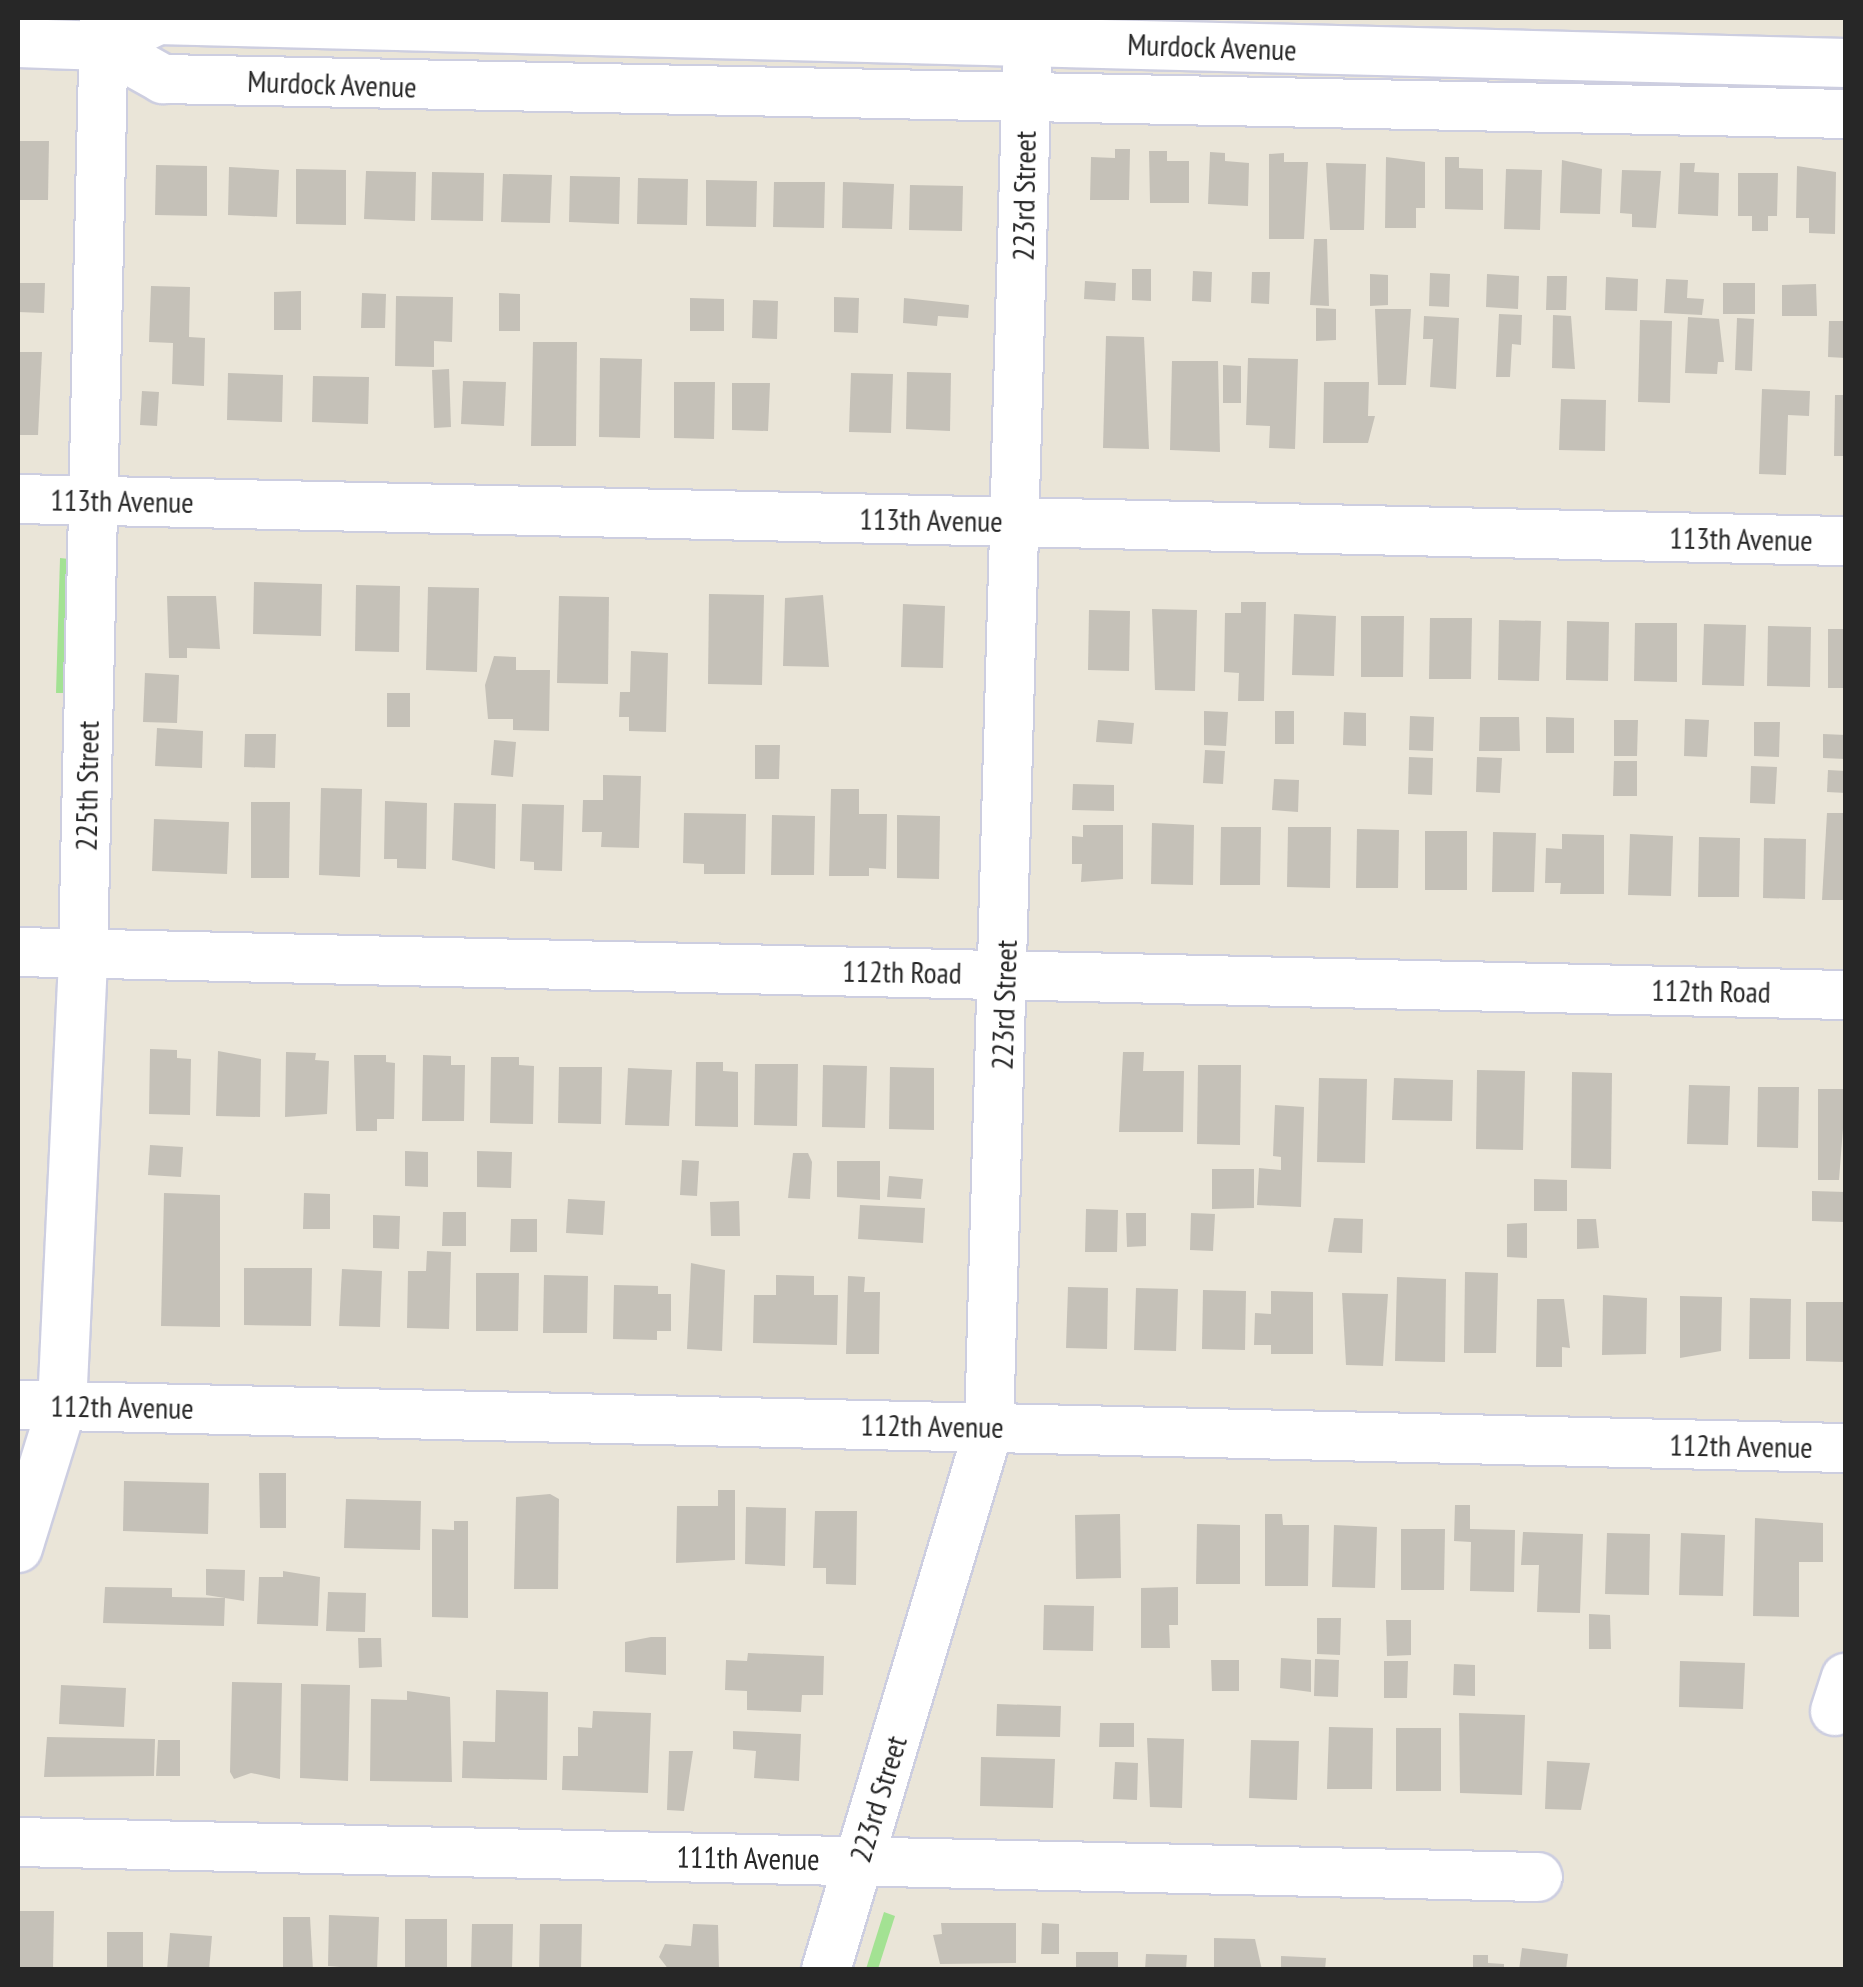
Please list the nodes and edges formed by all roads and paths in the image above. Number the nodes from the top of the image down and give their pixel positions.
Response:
1 (568, 30) junction
2 (1028, 30) edge
3 (104, 32) edge
4 (18, 43) edge
5 (1497, 56) junction
6 (1846, 63) edge
7 (568, 90) junction
8 (1026, 97) junction
9 (1496, 107) junction
10 (1846, 114) edge
11 (18, 499) edge
12 (93, 500) junction
13 (1016, 522) junction
14 (1846, 541) edge
15 (18, 952) edge
16 (83, 954) junction
17 (1006, 974) junction
18 (1846, 995) edge
19 (40, 1405) edge
20 (988, 1428) junction
21 (1846, 1448) edge
22 (18, 1548) edge
23 (18, 1842) edge
24 (860, 1860) junction
25 (1538, 1877) dead end
26 (826, 1970) edge

1 - 2 street, Murdock Avenue
1 - 3 street, Murdock Avenue
1 - 7 street
2 - 5 street, Murdock Avenue
2 - 8 street, 223rd Street
3 - 4 street, Murdock Avenue
3 - 7 street, Murdock Avenue
3 - 12 street, 225th Street
5 - 6 street, Murdock Avenue
5 - 9 street
7 - 8 street, Murdock Avenue
8 - 9 street, Murdock Avenue
8 - 13 street, 223rd Street
9 - 10 street, Murdock Avenue
11 - 12 street, 113th Avenue
12 - 13 street, 113th Avenue
12 - 16 street, 225th Street
13 - 14 street, 113th Avenue
13 - 17 street, 223rd Street
15 - 16 street, 112th Road
16 - 17 street, 112th Road
16 - 19 street, 225th Street
17 - 18 street, 112th Road
17 - 20 street, 223rd Street
19 - 20 street, 112th Avenue
19 - 22 street, 225th Street
20 - 21 street, 112th Avenue
20 - 24 street, 223rd Street
23 - 24 street, 111th Avenue
24 - 25 street, 111th Avenue
24 - 26 street, 223rd Street

